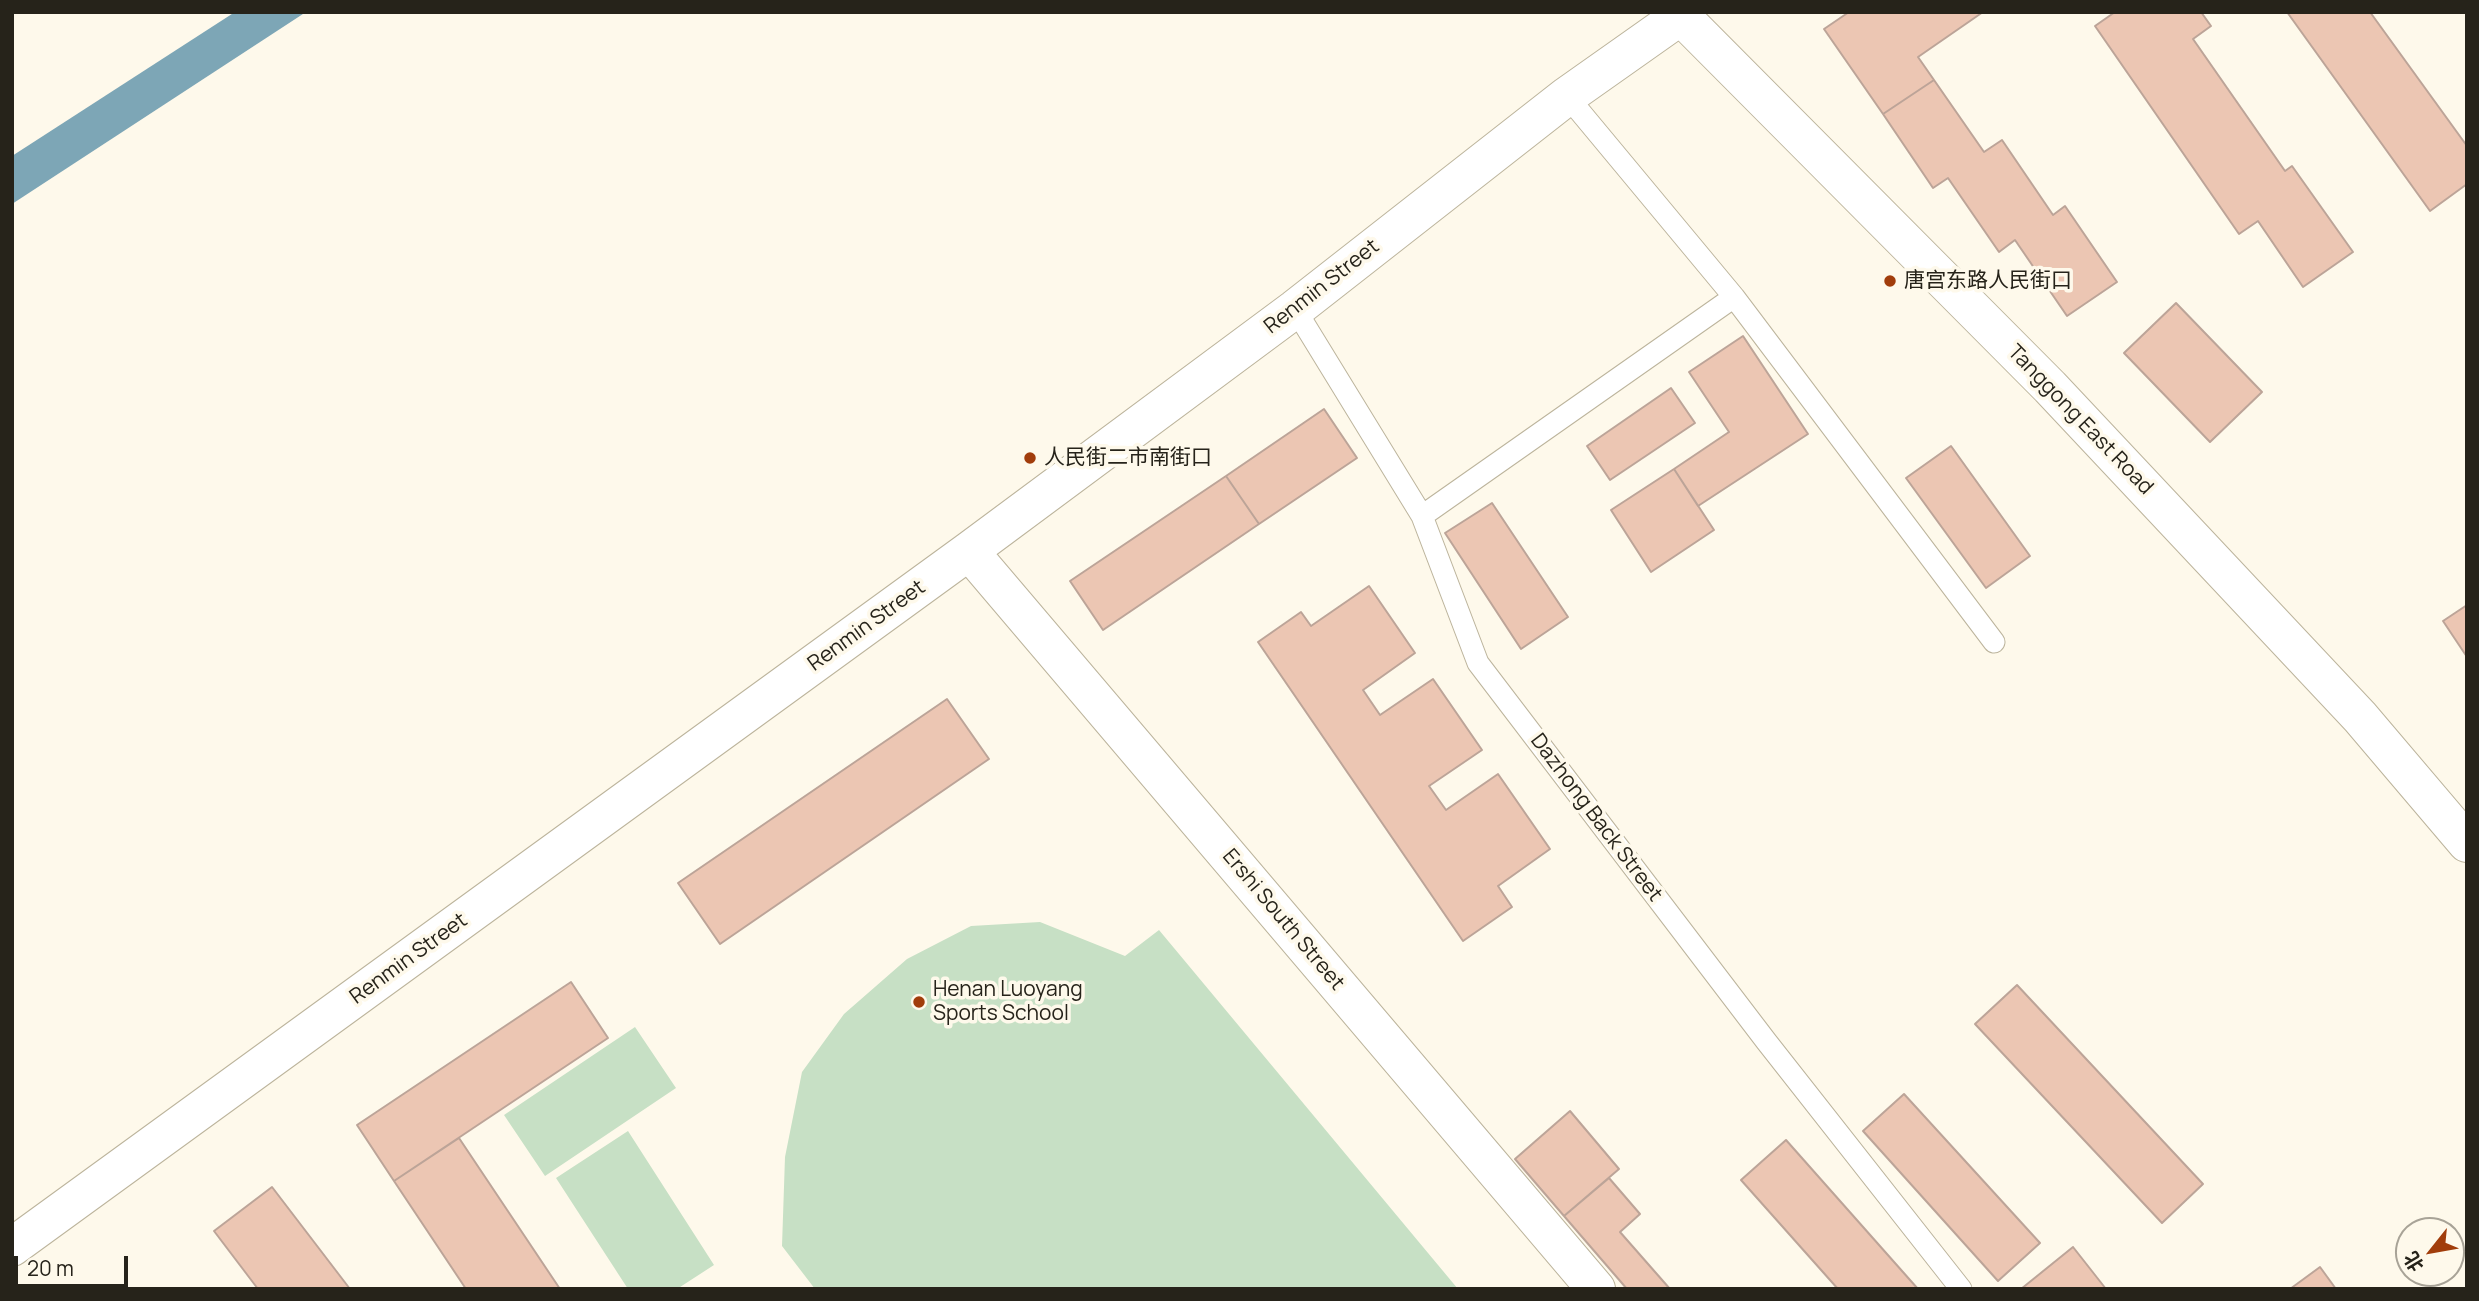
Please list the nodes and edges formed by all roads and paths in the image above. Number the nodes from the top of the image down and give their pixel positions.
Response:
1 (1681, 14) edge
2 (1567, 96) junction
3 (1734, 297) junction
4 (1295, 309) junction
5 (1422, 516) junction
6 (969, 551) junction
7 (1994, 642) dead end
8 (2467, 843) edge
9 (26, 1238) edge
10 (1596, 1289) edge
11 (1961, 1289) edge

1 - 2 street, Renmin Street
1 - 8 street, Tanggong East Road
2 - 3 lane
2 - 4 street, Renmin Street
3 - 5 lane
3 - 7 lane
4 - 5 lane, Dazhong Back Street
4 - 6 street, Renmin Street
5 - 11 lane, Dazhong Back Street
6 - 9 street, Renmin Street
6 - 10 street, Ershi South Street

